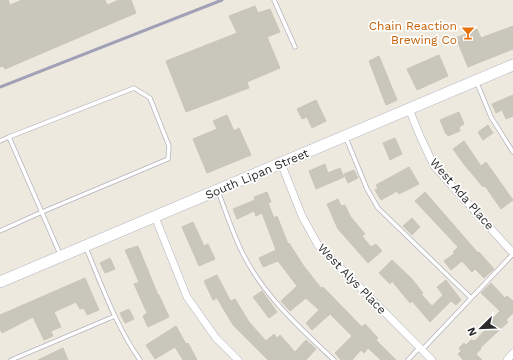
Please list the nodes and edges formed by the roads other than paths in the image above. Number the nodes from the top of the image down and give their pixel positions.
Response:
1 (274, 0) edge
2 (295, 47) dead end
3 (513, 65) edge
4 (476, 81) junction
5 (409, 109) junction
6 (345, 136) junction
7 (9, 137) junction
8 (0, 141) edge
9 (513, 152) edge
10 (281, 163) junction
11 (218, 190) junction
12 (42, 212) junction
13 (155, 217) junction
14 (0, 231) edge
15 (85, 246) junction
16 (513, 253) edge
17 (61, 256) junction
18 (0, 282) edge
19 (471, 298) junction
20 (115, 316) junction
21 (421, 349) junction
22 (513, 353) edge
23 (12, 360) edge
24 (140, 360) edge
25 (238, 360) edge
26 (334, 360) edge
27 (408, 360) edge
28 (432, 360) edge
29 (507, 360) edge

1 - 2 lane
3 - 4 street, South Lipan Street
4 - 5 street, South Lipan Street
4 - 9 lane
5 - 6 street, South Lipan Street
5 - 16 street, West Ada Place
6 - 10 street, South Lipan Street
6 - 19 lane
7 - 8 lane
7 - 12 lane
7 - 12 lane
10 - 11 street, South Lipan Street
10 - 21 street, West Alys Place
11 - 13 street, South Lipan Street
11 - 26 lane
12 - 14 lane
12 - 17 lane
13 - 15 street, South Lipan Street
13 - 25 street
15 - 17 street, South Lipan Street
15 - 20 lane
16 - 19 lane
17 - 18 street, South Lipan Street
19 - 21 lane
20 - 23 lane
20 - 24 lane
21 - 27 lane
21 - 28 street, West Alys Place
22 - 29 street

